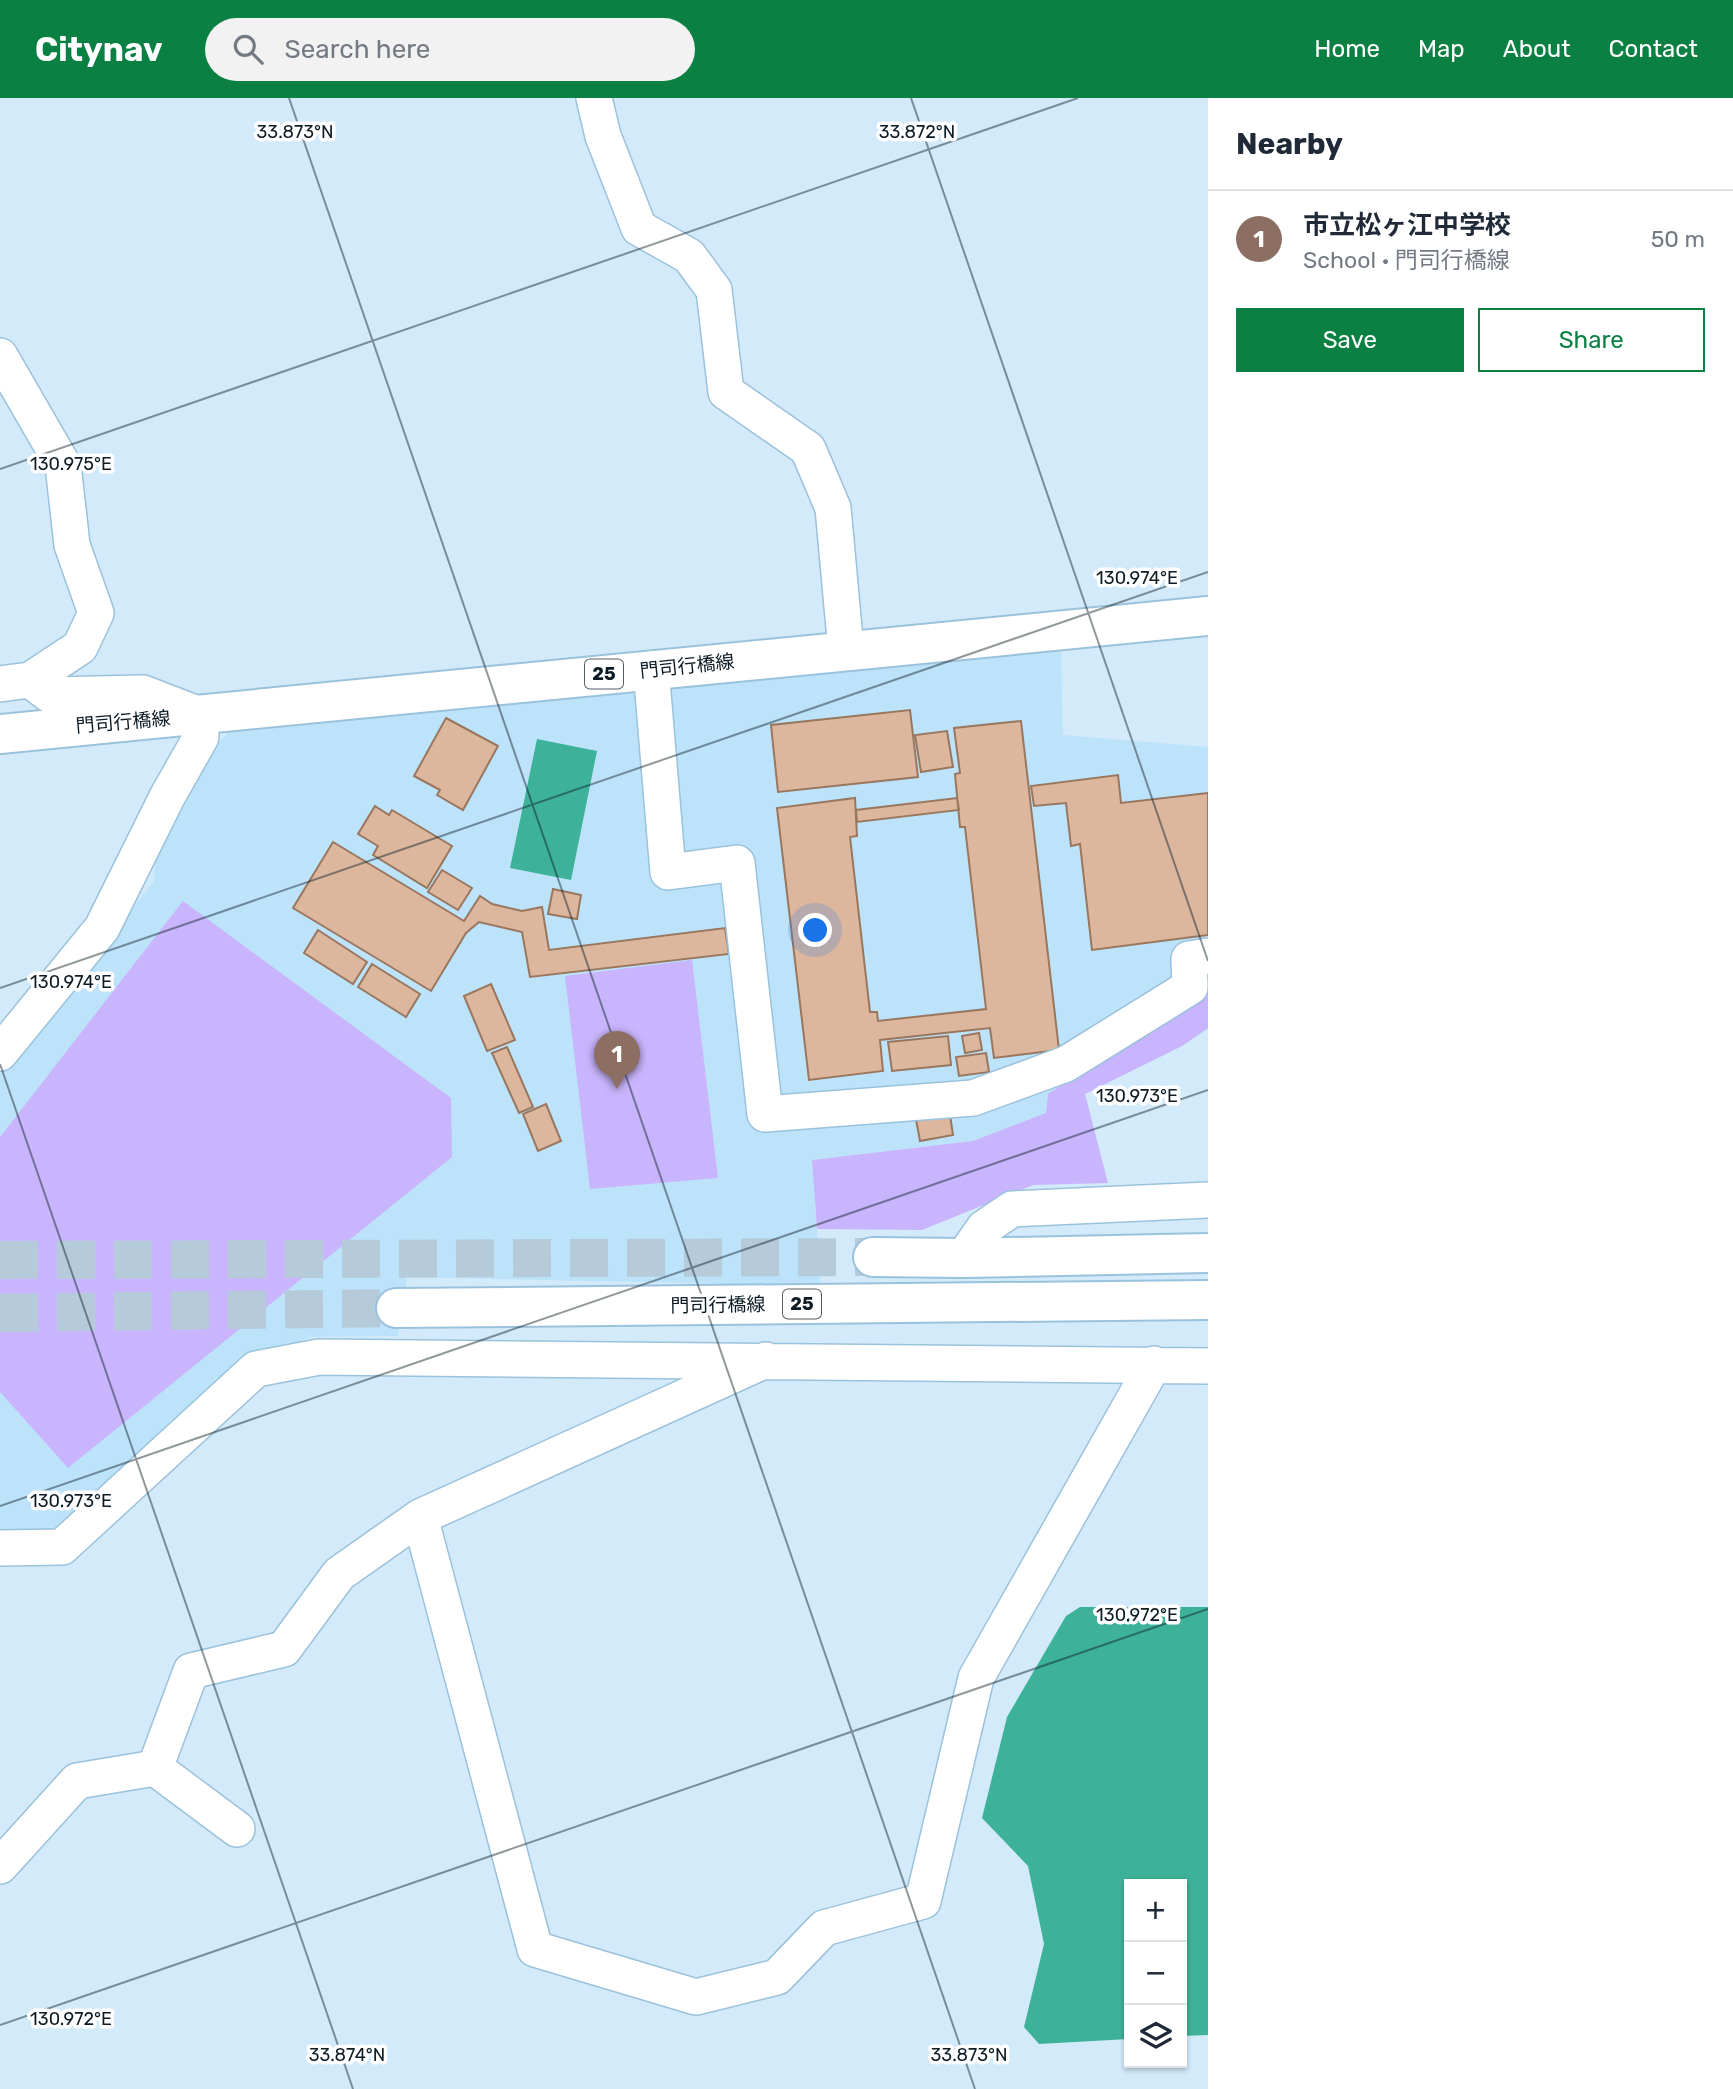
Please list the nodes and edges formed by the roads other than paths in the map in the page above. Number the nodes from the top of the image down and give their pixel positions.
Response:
1 (594, 98) edge
2 (0, 356) edge
3 (1208, 616) edge
4 (846, 650) junction
5 (651, 669) junction
6 (15, 682) edge
7 (200, 715) junction
8 (0, 734) edge
9 (1208, 956) edge
10 (0, 1053) edge
11 (1208, 1200) edge
12 (1208, 1253) edge
13 (873, 1257) tunnel mouth
14 (963, 1258) junction
15 (1208, 1300) edge
16 (396, 1308) tunnel mouth
17 (765, 1360) junction
18 (1154, 1364) junction
19 (1208, 1366) edge
20 (420, 1517) junction
21 (0, 1548) edge
22 (155, 1768) junction
23 (237, 1829) dead end
24 (0, 1866) edge

1 - 4 street
2 - 6 street
3 - 4 main road, 門司行橋線 / 25
4 - 5 main road, 門司行橋線 / 25
5 - 7 main road, 門司行橋線 / 25
5 - 9 street
6 - 7 street
7 - 8 main road, 門司行橋線 / 25
7 - 10 street
11 - 14 street
12 - 14 main road
13 - 14 main road
15 - 16 main road, 門司行橋線 / 25
17 - 18 street
17 - 20 street
17 - 21 street
18 - 19 street
18 - 20 street
20 - 22 street
22 - 23 street
22 - 24 street

